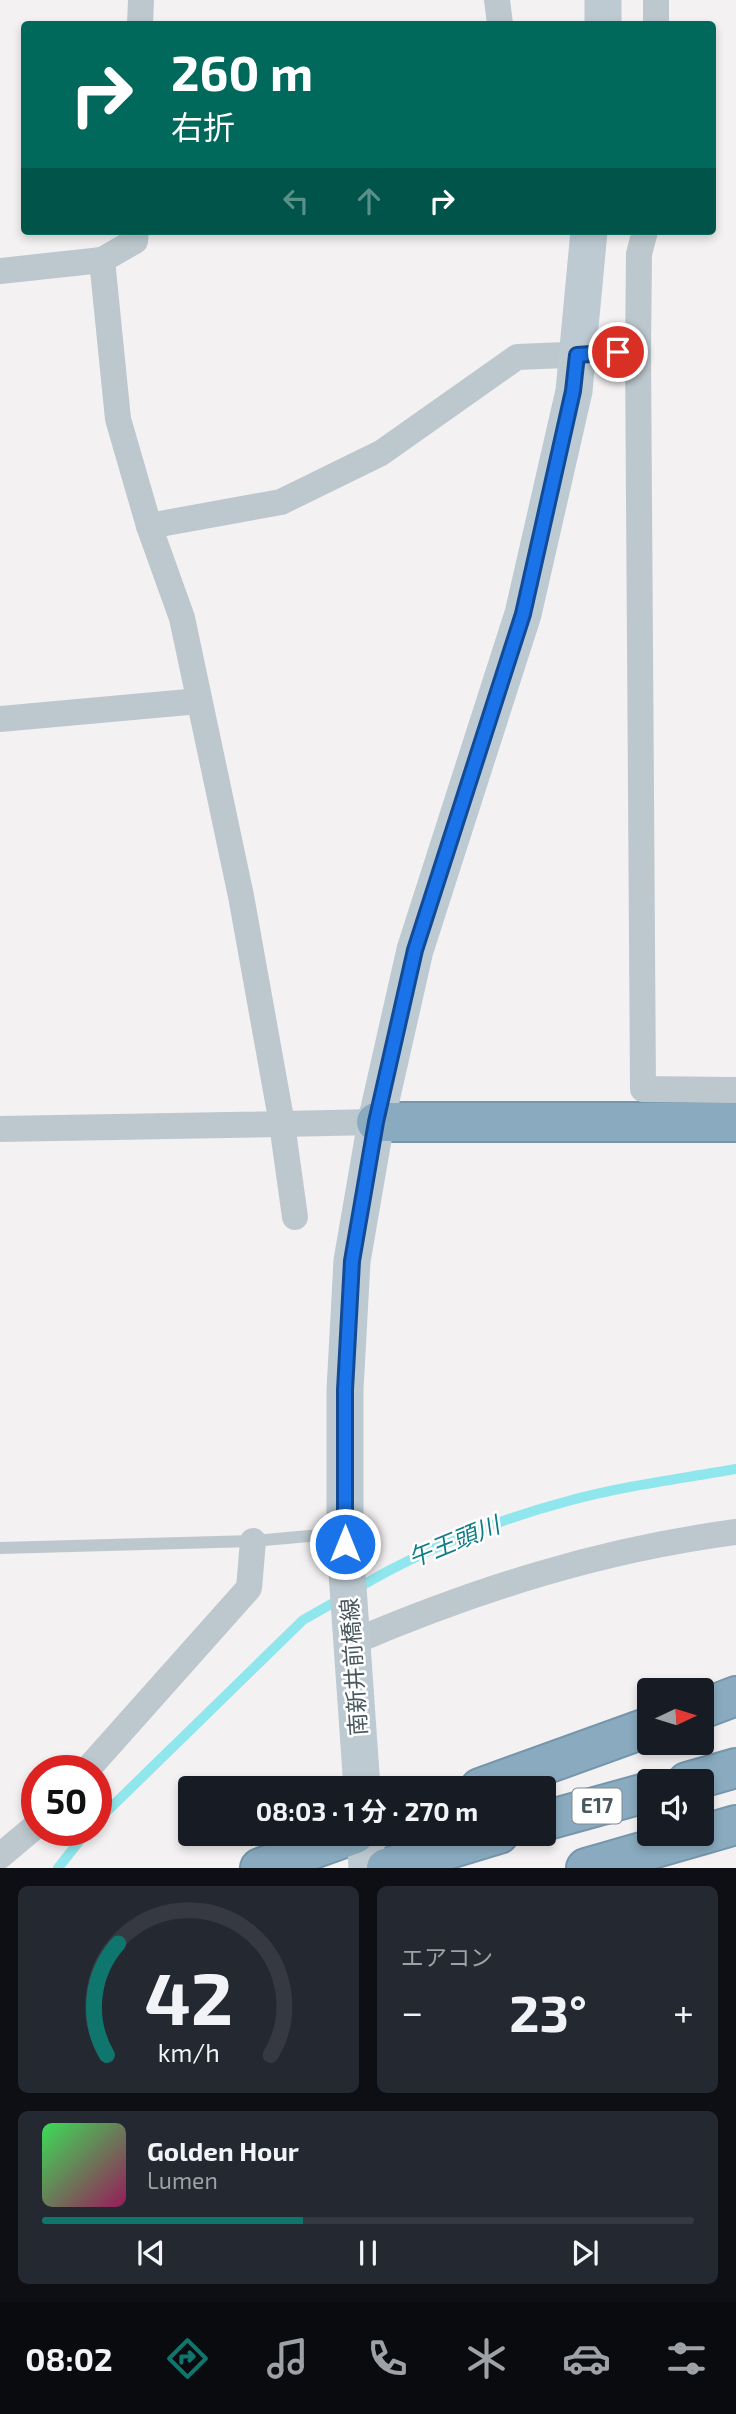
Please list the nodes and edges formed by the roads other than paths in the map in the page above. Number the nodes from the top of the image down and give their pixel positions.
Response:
1 (141, 0) edge
2 (497, 0) edge
3 (604, 0) edge
4 (656, 0) edge
5 (140, 21) edge
6 (500, 21) edge
7 (603, 21) edge
8 (656, 21) edge
9 (136, 235) edge
10 (589, 235) edge
11 (644, 235) edge
12 (102, 260) junction
13 (0, 271) edge
14 (638, 352) junction
15 (577, 355) junction
16 (149, 526) junction
17 (199, 701) junction
18 (0, 719) edge
19 (736, 1090) edge
20 (376, 1122) junction
21 (736, 1122) edge
22 (282, 1124) junction
23 (0, 1129) edge
24 (295, 1217) dead end
25 (736, 1532) edge
26 (345, 1538) junction
27 (253, 1541) junction
28 (0, 1548) edge
29 (352, 1636) junction
30 (736, 1696) edge
31 (714, 1704) edge
32 (637, 1731) edge
33 (100, 1755) edge
34 (736, 1768) edge
35 (714, 1774) edge
36 (361, 1776) edge
37 (513, 1776) edge
38 (637, 1795) edge
39 (556, 1818) edge
40 (736, 1825) edge
41 (21, 1838) edge
42 (322, 1846) edge
43 (366, 1846) edge
44 (459, 1846) edge
45 (736, 1852) edge
46 (0, 1856) edge
47 (395, 1865) edge
48 (260, 1868) edge
49 (367, 1868) edge
50 (586, 1868) edge
51 (663, 1868) edge

1 - 5 street
2 - 6 street
3 - 7 main road
4 - 8 street
9 - 12 street
10 - 15 main road, 南新井前橋線
11 - 14 street
12 - 13 street
12 - 16 street
14 - 15 street
14 - 19 street
15 - 16 street
15 - 20 main road, 南新井前橋線
16 - 17 street
17 - 18 street
17 - 22 street
20 - 21 highway
20 - 22 street
20 - 26 main road, 南新井前橋線
22 - 23 street
22 - 24 street
25 - 29 street
26 - 27 lane
26 - 29 main road, 南新井前橋線
27 - 28 lane
27 - 33 street
29 - 36 main road, 南新井前橋線
30 - 31 highway
32 - 37 highway
34 - 35 highway
38 - 39 highway, E17
40 - 50 highway, E17
41 - 46 street
42 - 48 highway
43 - 49 main road
44 - 47 highway
45 - 51 highway

